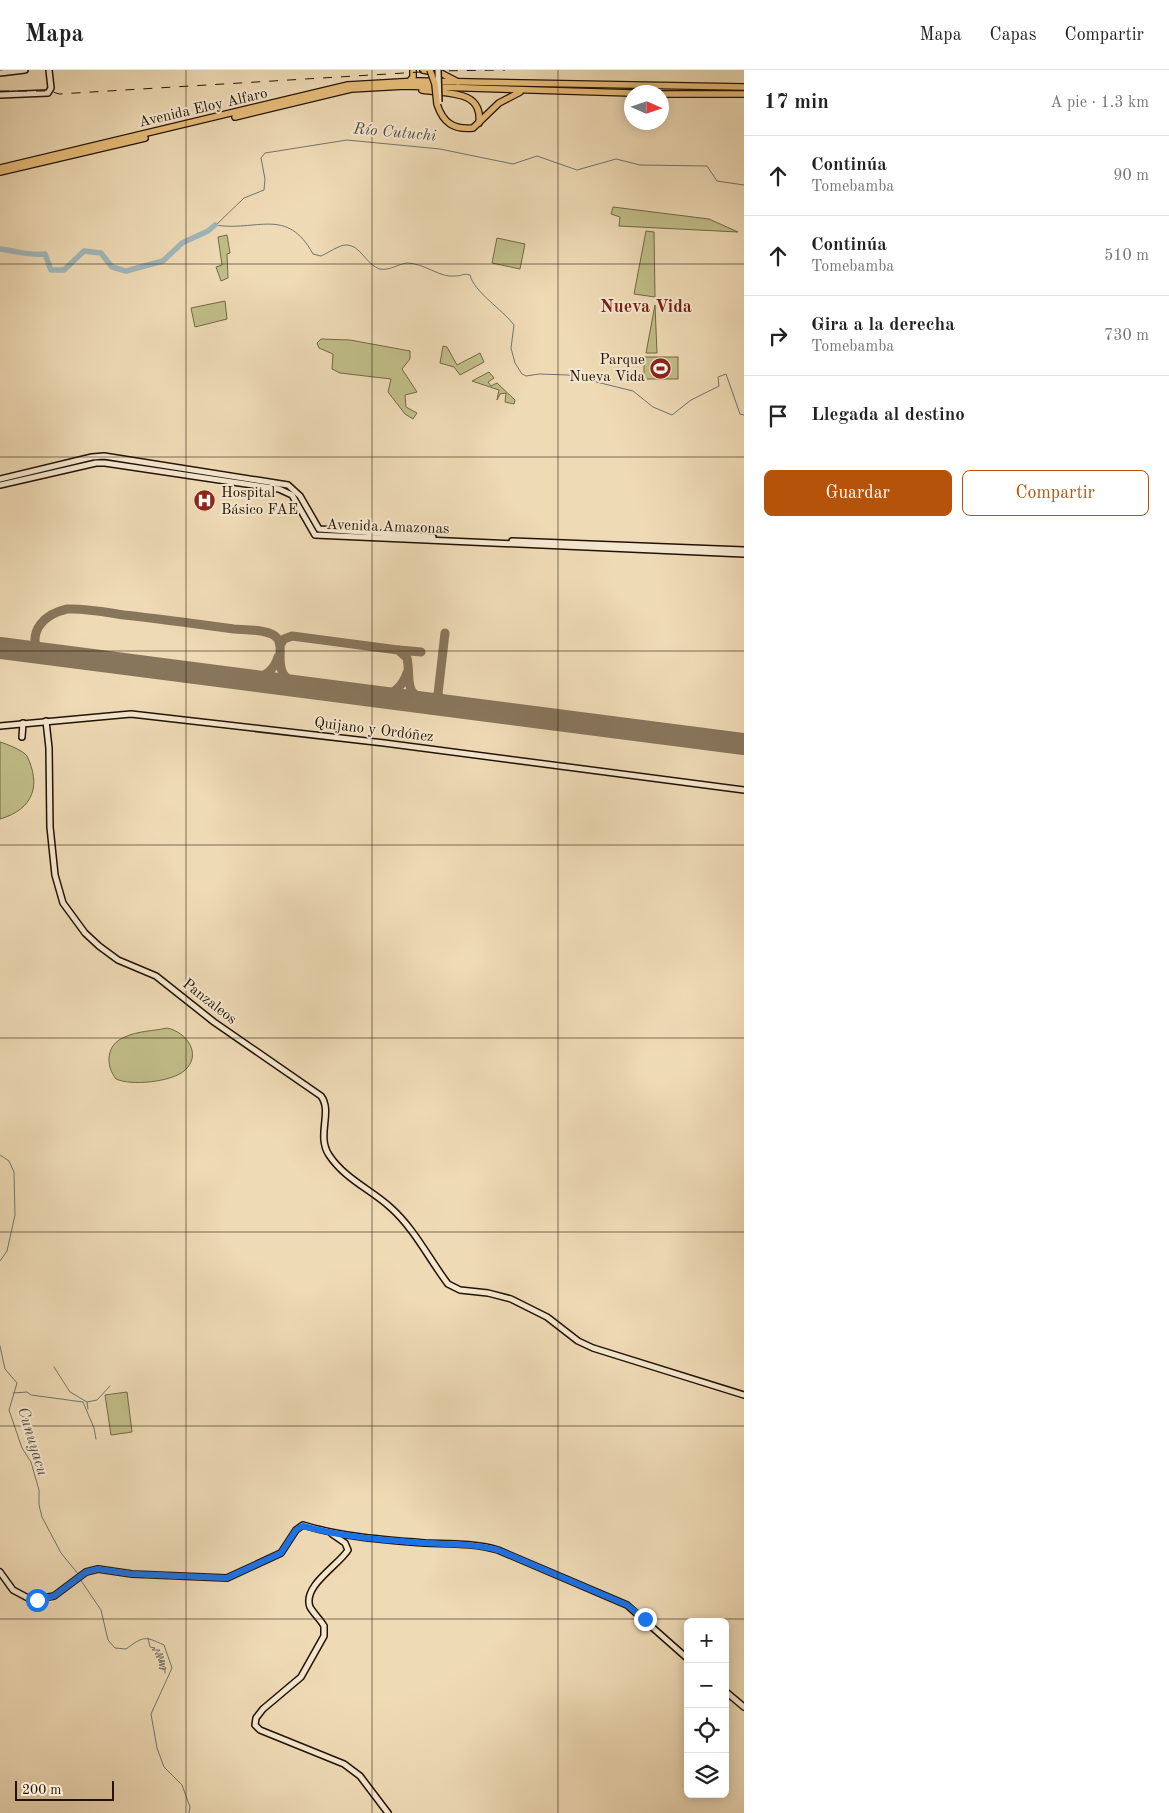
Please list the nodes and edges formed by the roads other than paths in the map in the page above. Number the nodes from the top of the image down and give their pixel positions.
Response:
1 (24, 70) edge
2 (49, 70) edge
3 (413, 70) edge
4 (427, 70) edge
5 (437, 71) edge
6 (0, 73) edge
7 (418, 81) junction
8 (409, 82) junction
9 (462, 83) junction
10 (400, 87) junction
11 (744, 87) edge
12 (522, 91) junction
13 (624, 93) edge
14 (669, 94) edge
15 (744, 94) edge
16 (0, 95) edge
17 (438, 104) junction
18 (479, 123) junction
19 (0, 168) edge
20 (0, 172) edge
21 (0, 479) edge
22 (0, 485) edge
23 (314, 523) junction
24 (308, 527) junction
25 (397, 537) junction
26 (744, 552) edge
27 (46, 721) junction
28 (23, 723) junction
29 (0, 726) edge
30 (22, 737) dead end
31 (744, 790) edge
32 (744, 1395) edge
33 (330, 1533) junction
34 (0, 1572) edge
35 (684, 1655) edge
36 (729, 1694) edge
37 (744, 1707) edge
38 (388, 1813) edge

1 - 6 street
2 - 16 street
3 - 8 main road
4 - 5 main road
4 - 7 main road
4 - 17 main road, bridge
5 - 9 main road
5 - 17 street, bridge
7 - 8 main road, Avenida Eloy Alfaro
7 - 9 main road, Avenida Eloy Alfaro
8 - 19 main road, Avenida Eloy Alfaro
9 - 11 main road, Avenida Eloy Alfaro
10 - 12 main road, Avenida Eloy Alfaro
10 - 18 main road
10 - 20 main road, Avenida Eloy Alfaro
12 - 13 main road, Avenida Eloy Alfaro
12 - 18 main road
14 - 15 main road
17 - 18 main road
21 - 23 street, Avenida Amazonas
22 - 24 street, Avenida Amazonas
23 - 24 street
23 - 25 street, Avenida Amazonas
24 - 25 street, Avenida Amazonas
25 - 26 street, Avenida Amazonas
27 - 28 street, Quijano y Ordóñez
27 - 31 street, Quijano y Ordóñez
27 - 32 street, Panzaleos
28 - 29 street, Quijano y Ordóñez
28 - 30 street
33 - 34 street
33 - 35 street
33 - 38 street
36 - 37 street

